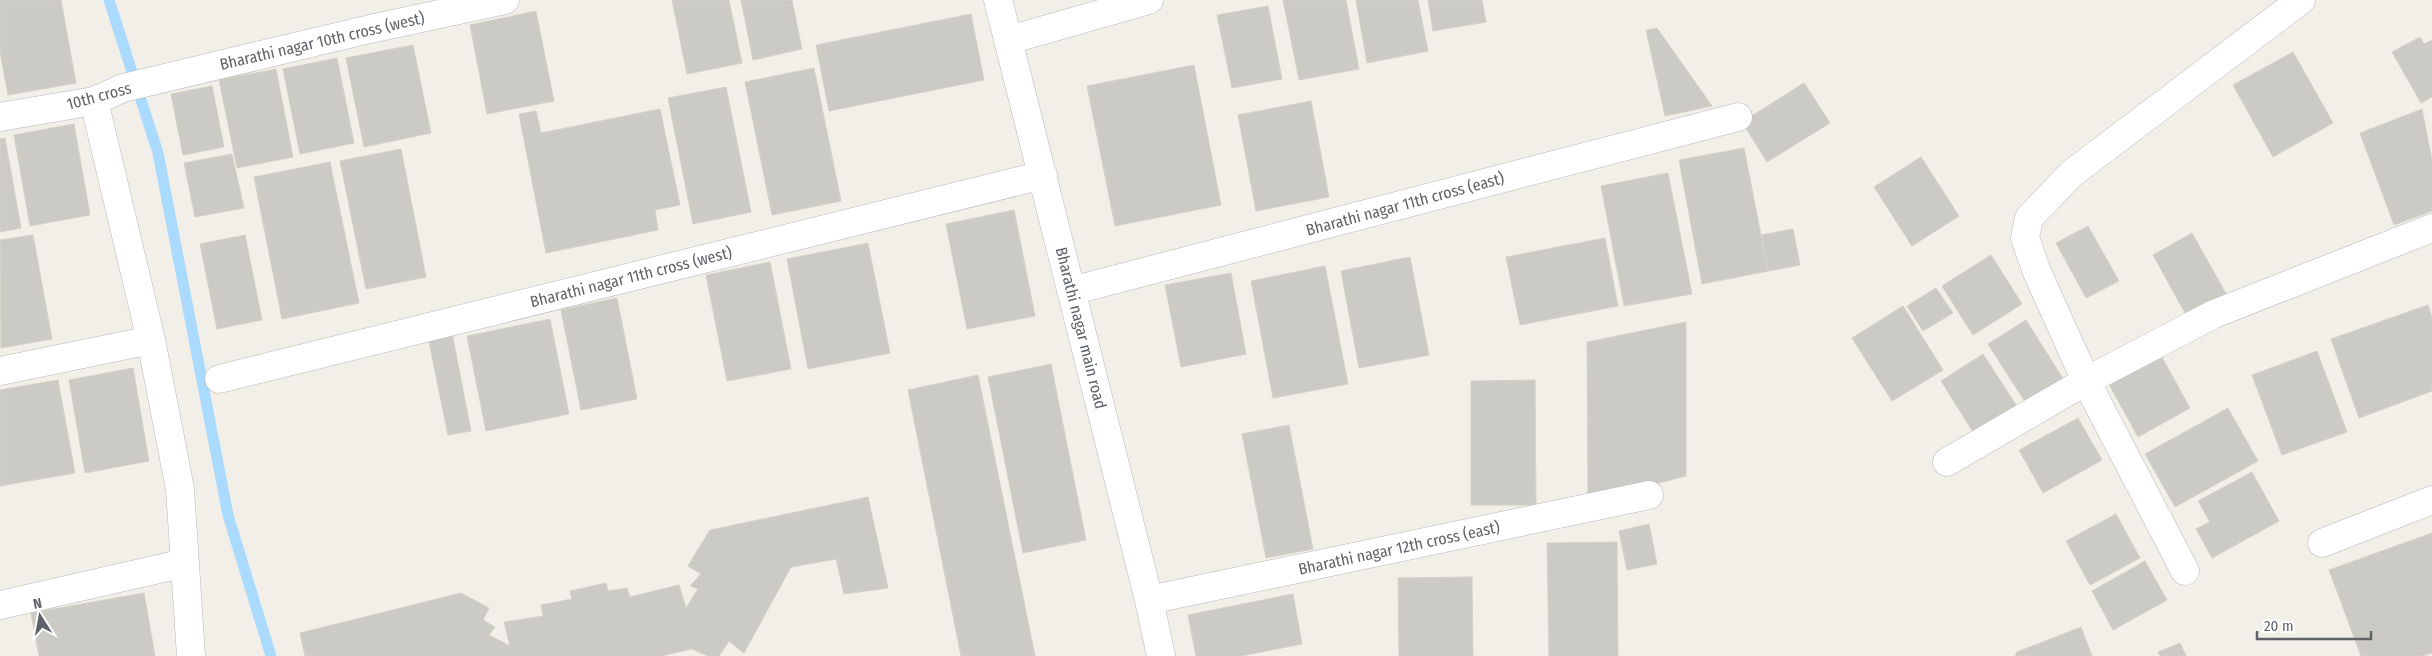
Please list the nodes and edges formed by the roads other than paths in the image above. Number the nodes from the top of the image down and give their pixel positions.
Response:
1 (505, 0) edge
2 (998, 0) edge
3 (1149, 0) edge
4 (2301, 0) edge
5 (1009, 40) junction
6 (168, 78) joint
7 (94, 101) junction
8 (0, 117) edge
9 (1738, 117) dead end
10 (1043, 175) junction
11 (2432, 228) edge
12 (1072, 291) junction
13 (151, 340) junction
14 (0, 371) edge
15 (218, 379) dead end
16 (2086, 381) junction
17 (1947, 462) dead end
18 (1649, 495) dead end
19 (2432, 500) edge
20 (2322, 543) dead end
21 (185, 564) junction
22 (2185, 571) dead end
23 (1149, 600) junction
24 (0, 605) edge
25 (191, 656) edge
26 (1161, 656) edge

1 - 6 street, Bharathi nagar 10th cross (west)
2 - 5 street, Bharathi nagar main road
3 - 5 street
4 - 16 street
5 - 10 street, Bharathi nagar main road
6 - 7 street, 10th cross
7 - 8 street, 10th cross
7 - 13 street
9 - 12 street, Bharathi nagar 11th cross (east)
10 - 12 street, Bharathi nagar main road
10 - 15 street, Bharathi nagar 11th cross (west)
11 - 16 street
12 - 23 street, Bharathi nagar main road
13 - 14 street
13 - 21 street
16 - 17 street
16 - 22 street
18 - 23 street, Bharathi nagar 12th cross (east)
19 - 20 street
21 - 24 street
21 - 25 street
23 - 26 street, Bharathi nagar main road

